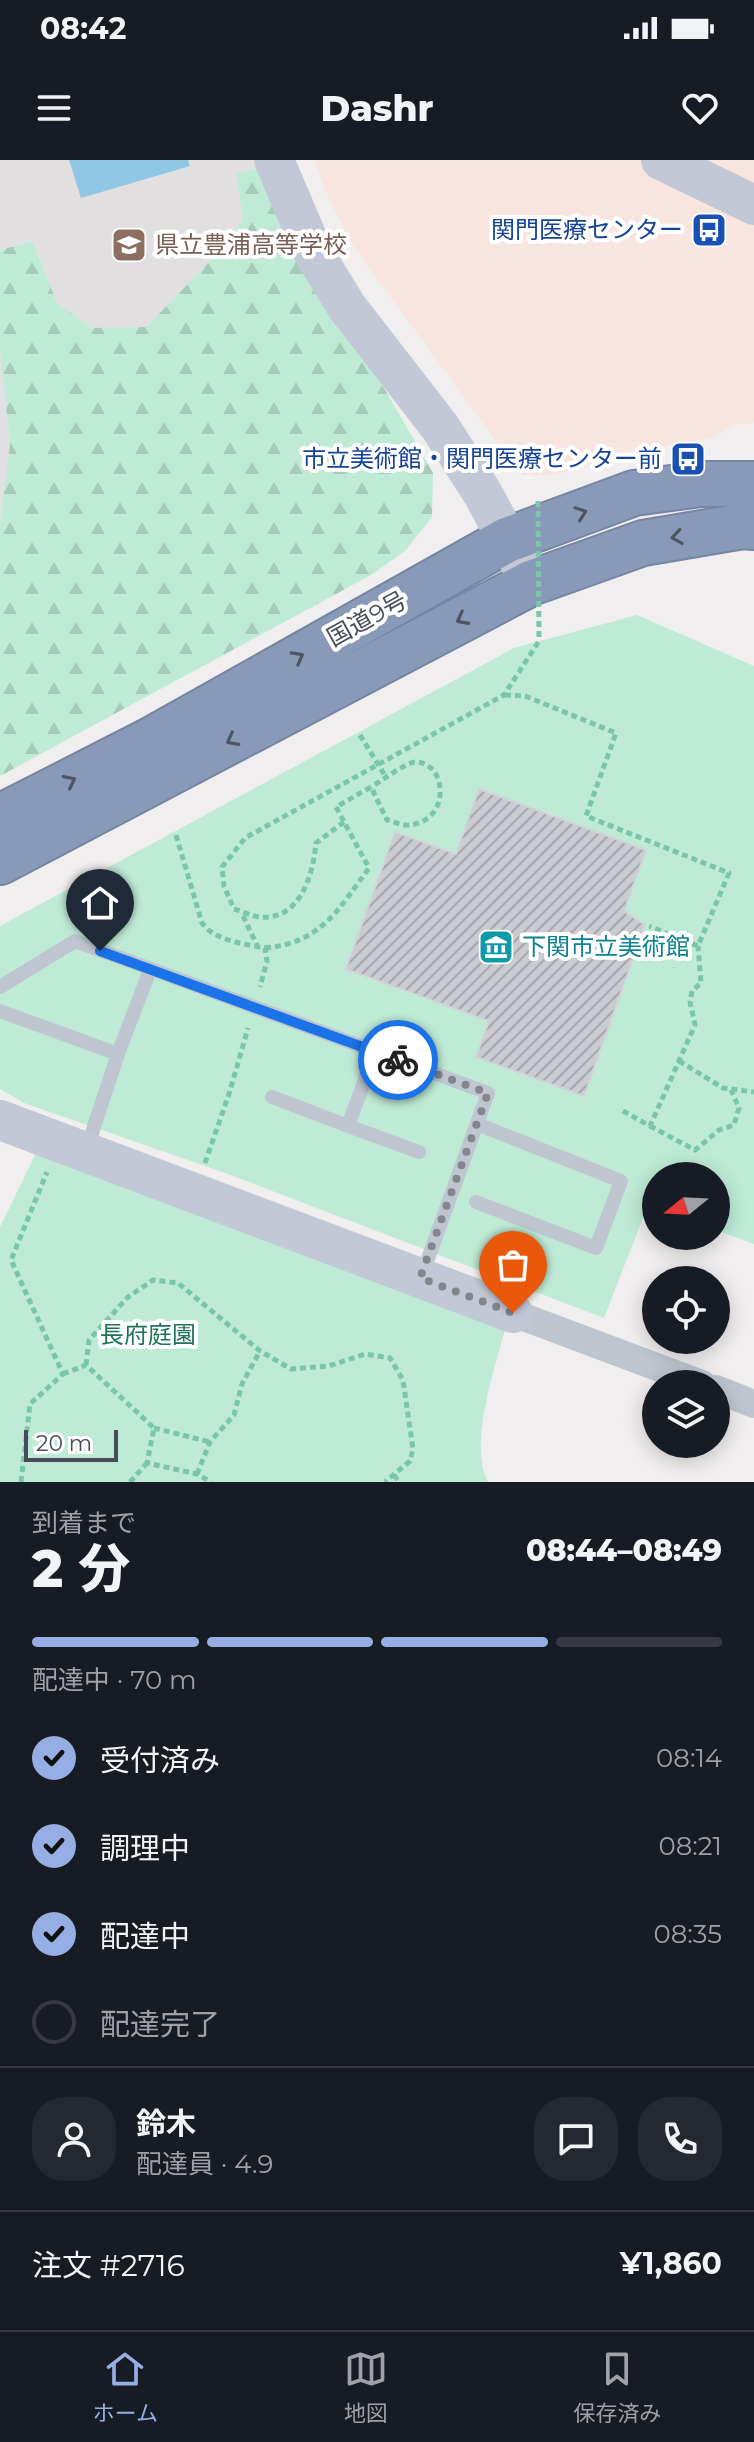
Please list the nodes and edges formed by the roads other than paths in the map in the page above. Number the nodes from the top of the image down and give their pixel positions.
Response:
1 (274, 160) edge
2 (661, 160) edge
3 (754, 205) edge
4 (754, 484) edge
5 (754, 527) edge
6 (507, 540) junction
7 (531, 583) junction
8 (0, 817) edge
9 (0, 862) edge
10 (150, 970) junction
11 (0, 987) edge
12 (0, 1011) edge
13 (375, 1052) junction
14 (118, 1054) junction
15 (272, 1097) dead end
16 (0, 1120) edge
17 (477, 1124) junction
18 (348, 1126) junction
19 (73, 1147) junction
20 (419, 1152) dead end
21 (476, 1202) dead end
22 (420, 1278) junction
23 (513, 1313) joint
24 (665, 1370) edge
25 (730, 1395) edge
26 (754, 1404) edge

1 - 6 street
2 - 3 street
6 -> 4 highway, 国道9号
5 -> 7 highway, 国道9号
6 - 7 street
8 -> 6 highway, 国道9号
7 -> 9 highway, 国道9号
10 - 11 lane
10 - 13 lane
10 - 14 lane
12 - 14 lane
13 - 17 lane
13 - 18 lane
14 - 19 lane
15 - 18 lane
16 - 19 street
17 - 21 lane
17 - 22 lane
18 - 20 lane
19 - 22 street
22 - 23 street
23 - 24 street
25 - 26 street

